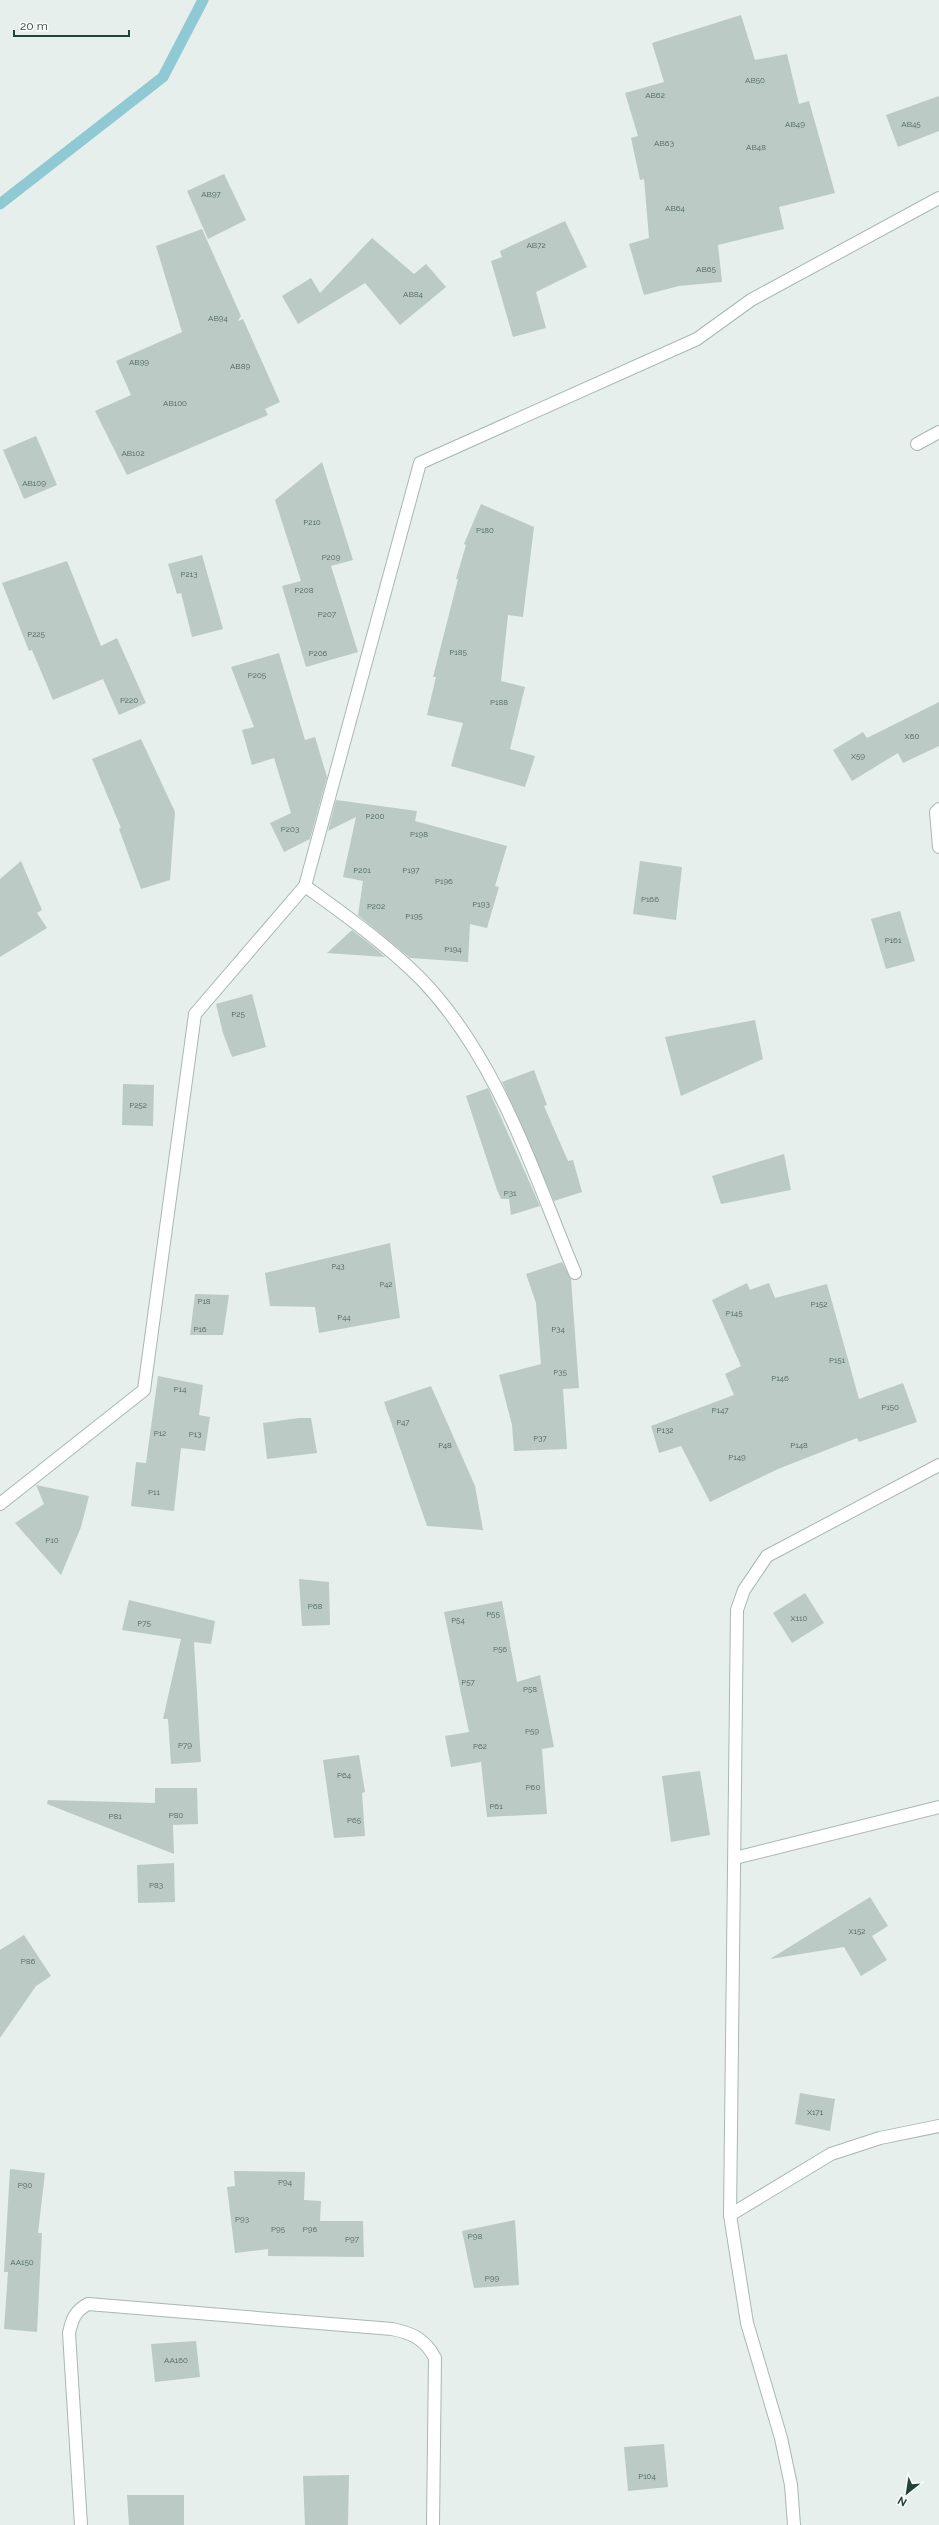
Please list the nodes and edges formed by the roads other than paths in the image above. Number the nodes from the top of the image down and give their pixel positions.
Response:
1 (939, 198) edge
2 (939, 432) edge
3 (917, 444) dead end
4 (939, 809) edge
5 (939, 847) edge
6 (305, 886) junction
7 (575, 1273) dead end
8 (939, 1465) edge
9 (0, 1504) edge
10 (939, 1807) edge
11 (735, 1858) junction
12 (939, 2126) edge
13 (730, 2215) junction
14 (81, 2525) edge
15 (433, 2525) edge
16 (794, 2525) edge

1 - 6 street
2 - 3 street
4 - 5 street
6 - 7 street
6 - 9 street
8 - 11 street
10 - 11 street
11 - 13 street
12 - 13 street
13 - 16 street
14 - 15 street

